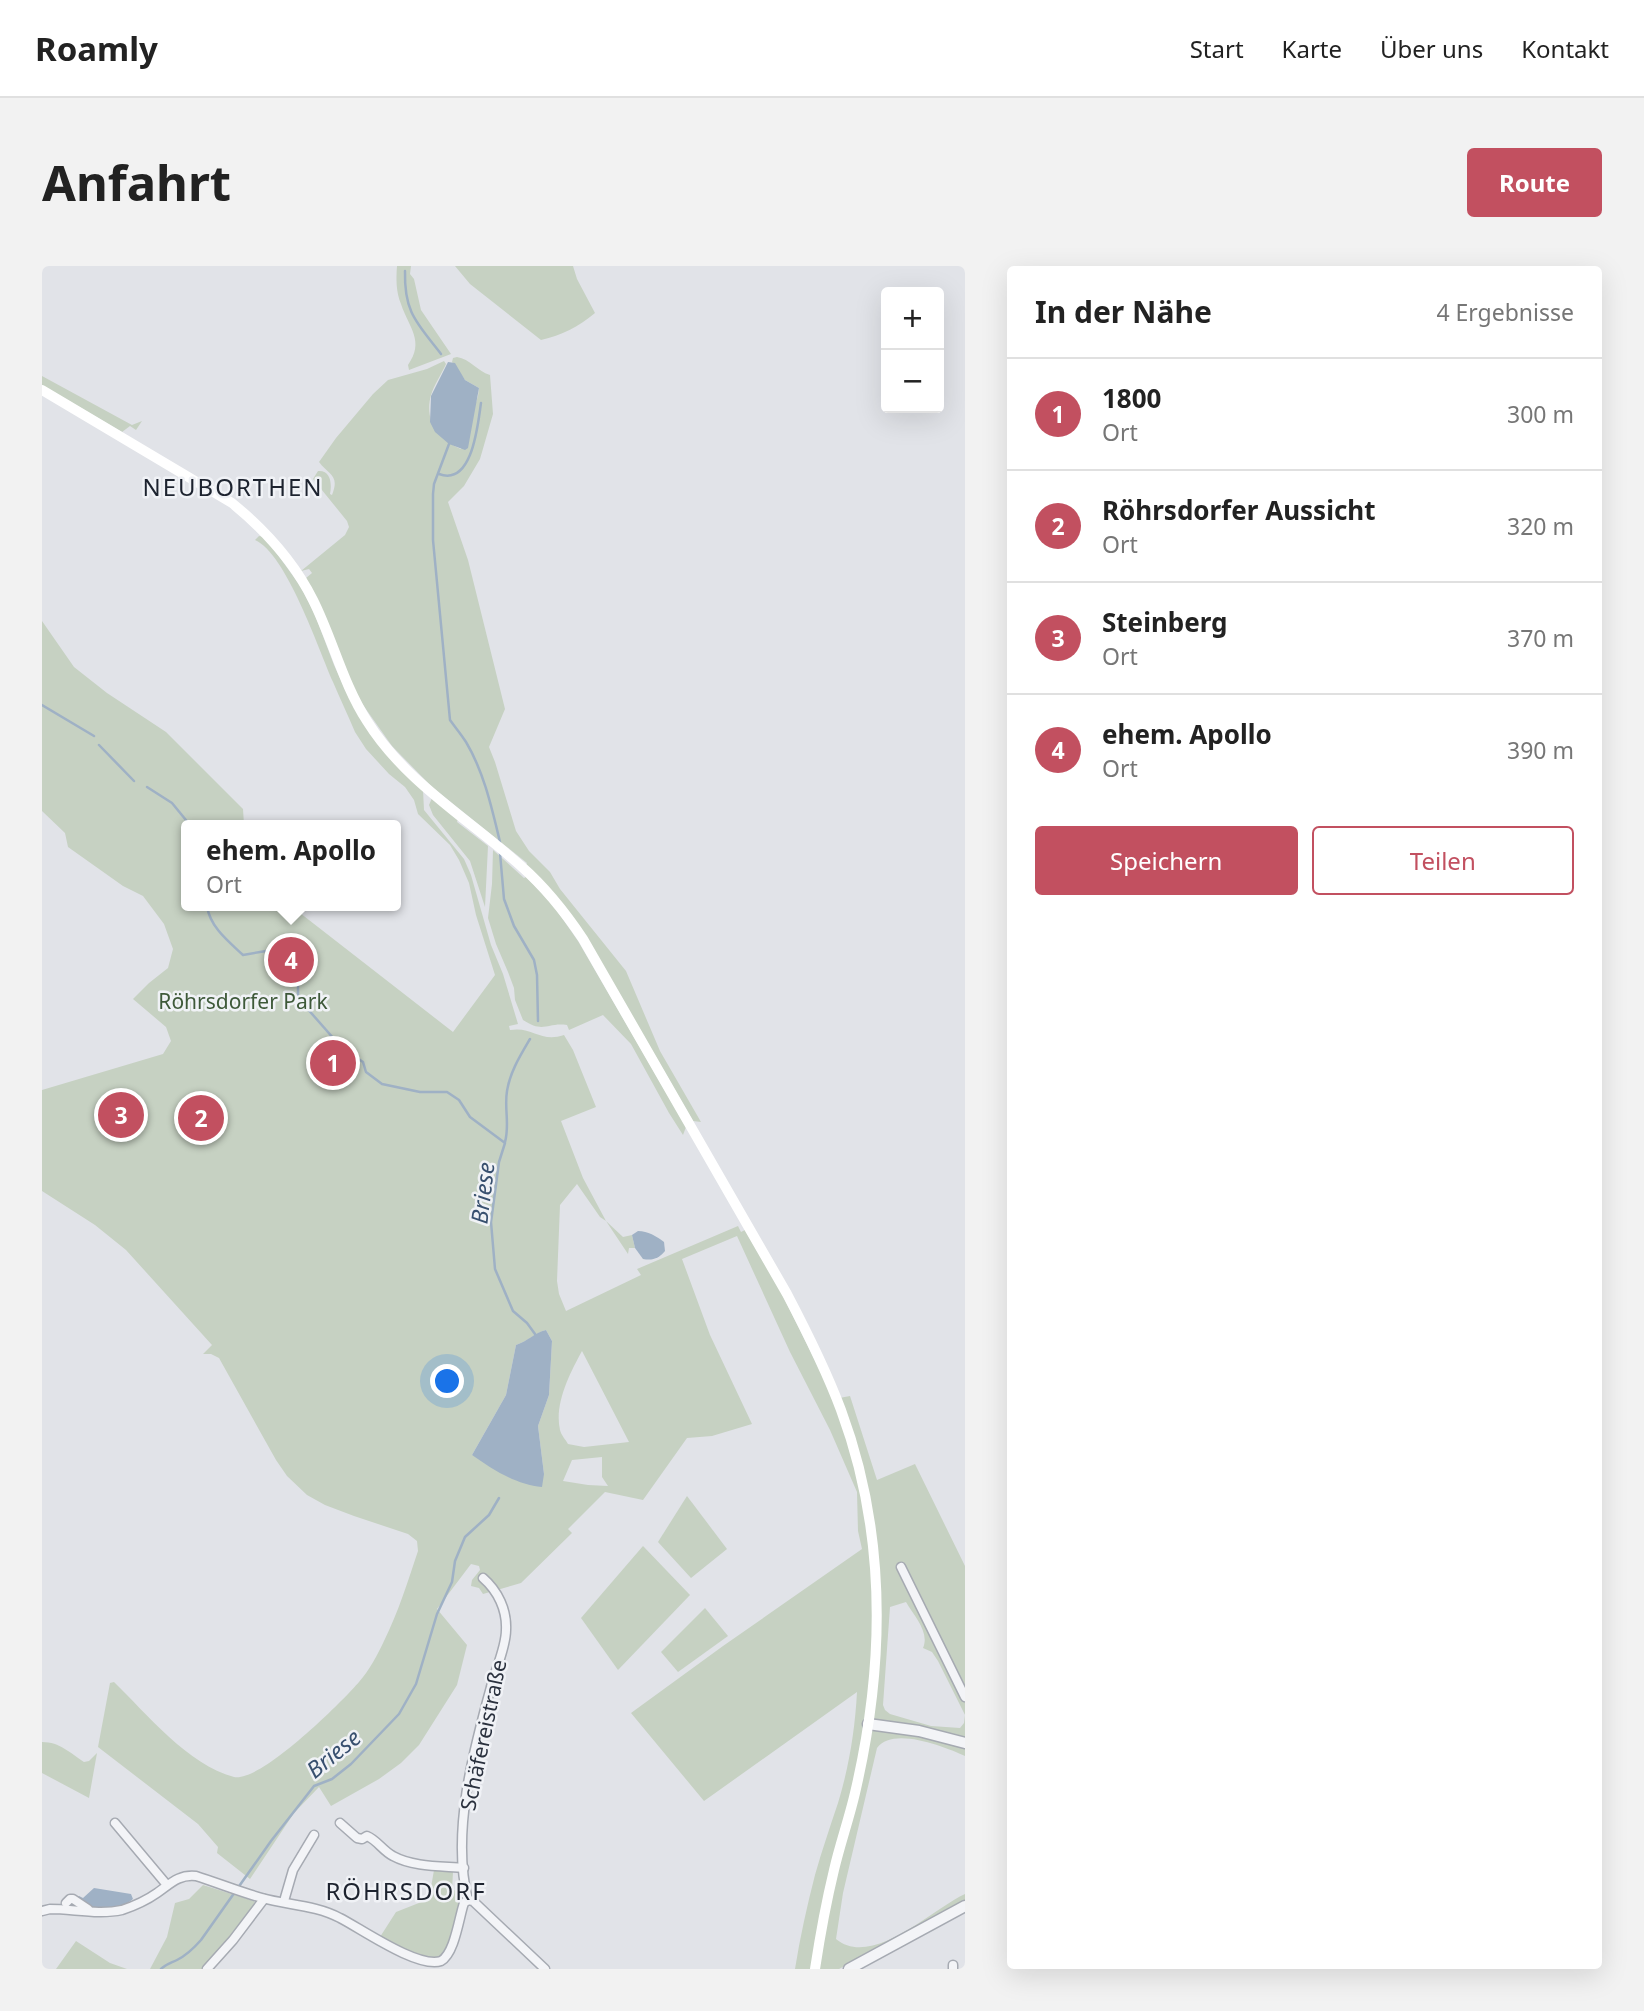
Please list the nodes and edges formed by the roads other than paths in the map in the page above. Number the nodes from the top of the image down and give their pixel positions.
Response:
1 (42, 390) edge
2 (901, 1567) dead end
3 (483, 1578) dead end
4 (965, 1697) edge
5 (868, 1724) junction
6 (965, 1743) edge
7 (340, 1823) dead end
8 (115, 1824) dead end
9 (314, 1835) dead end
10 (464, 1868) junction
11 (167, 1885) junction
12 (264, 1899) junction
13 (468, 1900) junction
14 (284, 1901) junction
15 (66, 1903) dead end
16 (965, 1906) edge
17 (42, 1911) edge
18 (90, 1911) junction
19 (207, 1969) edge
20 (545, 1969) edge
21 (815, 1969) edge
22 (849, 1969) edge

1 - 5 main road
2 - 4 street
3 - 10 street, Schäfereistraße
5 - 6 street
5 - 21 main road
7 - 10 street
8 - 11 street
9 - 14 street
10 - 13 street, Schäfereistraße
11 - 12 street
11 - 18 street
12 - 14 street
12 - 19 street
13 - 14 street
13 - 20 street
15 - 18 street
16 - 22 street
17 - 18 street

